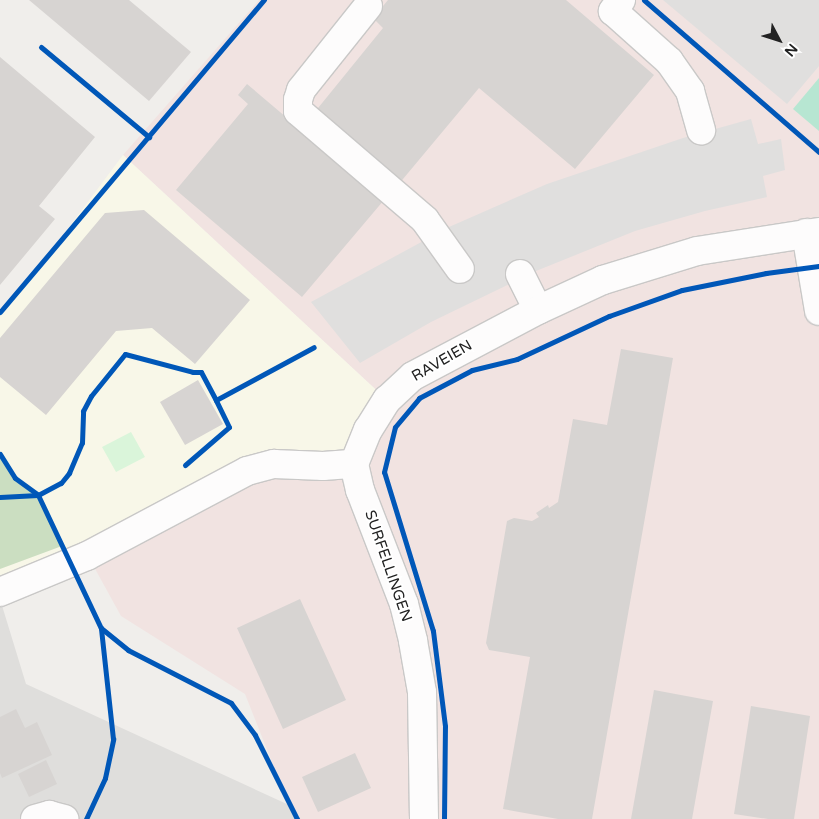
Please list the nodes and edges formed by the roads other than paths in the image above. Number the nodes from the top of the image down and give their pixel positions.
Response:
1 (622, 0) edge
2 (368, 6) dead end
3 (701, 130) dead end
4 (812, 232) edge
5 (460, 269) dead end
6 (520, 274) dead end
7 (538, 310) junction
8 (819, 311) edge
9 (354, 464) junction
10 (0, 592) edge
11 (35, 819) edge
12 (64, 819) edge
13 (424, 819) edge

1 - 3 street
2 - 5 street
4 - 7 street, RAVEIEN
4 - 8 street
6 - 7 street
7 - 9 street, RAVEIEN
9 - 10 street
9 - 13 street, SURFELLINGEN
11 - 12 street

